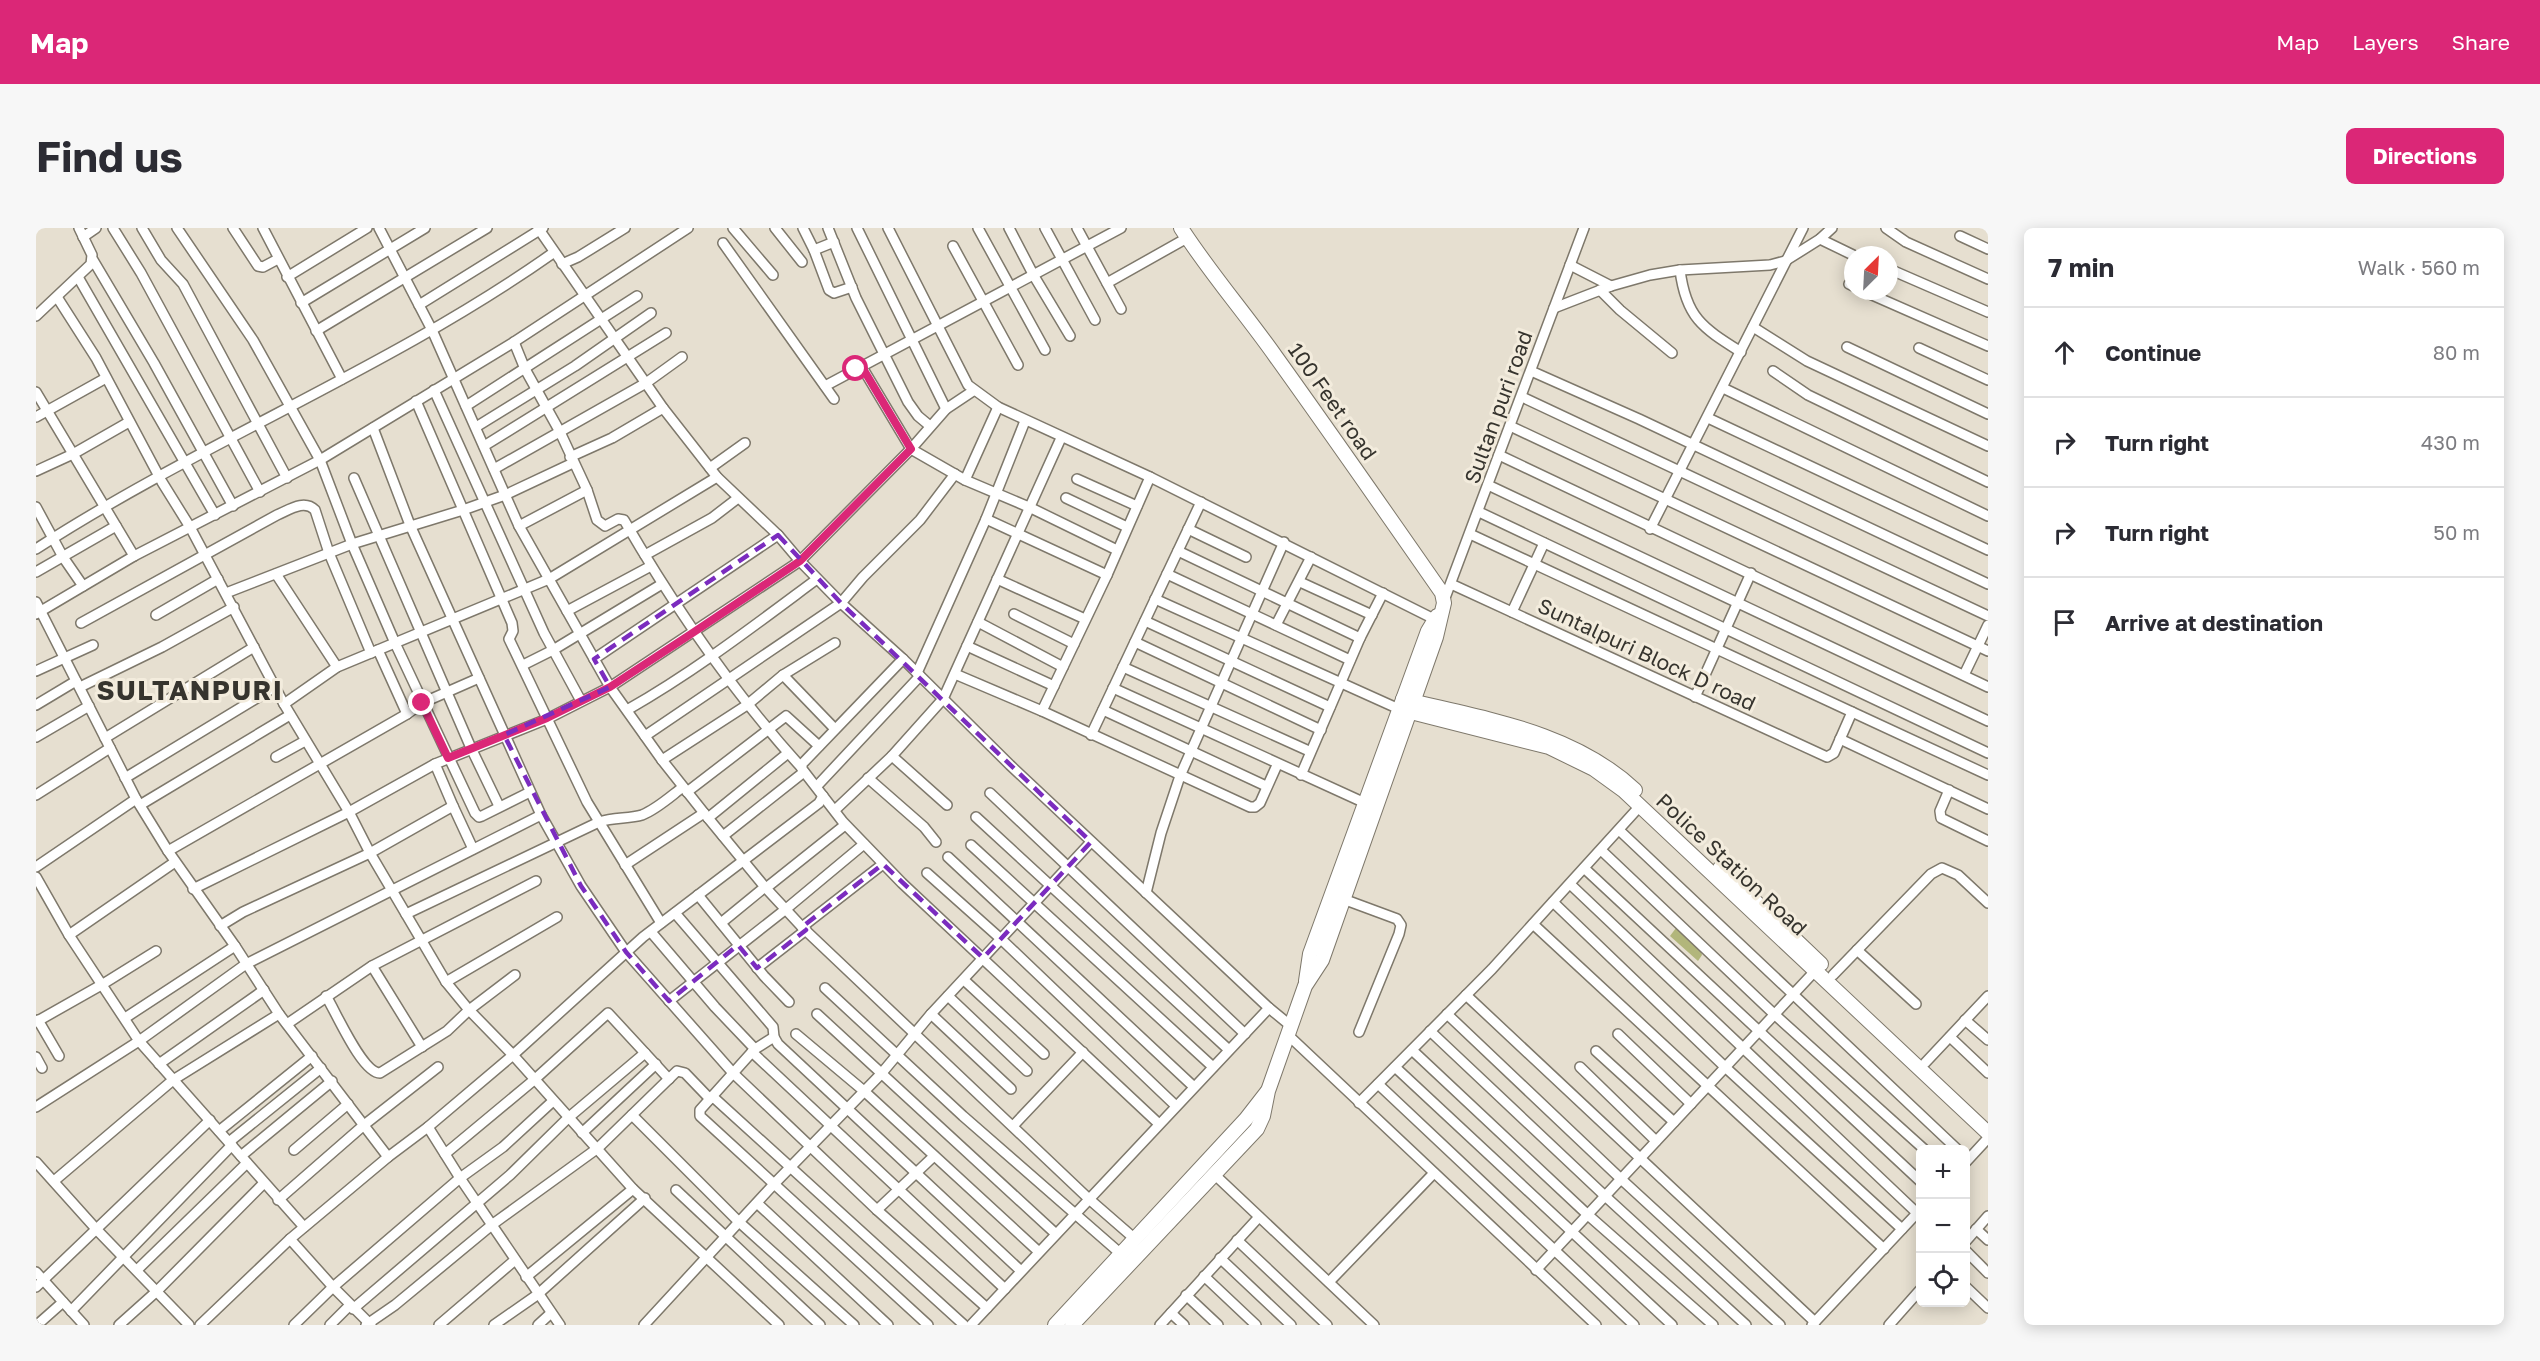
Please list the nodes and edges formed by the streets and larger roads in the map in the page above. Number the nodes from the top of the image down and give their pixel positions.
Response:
1 (96, 228) edge
2 (113, 228) edge
3 (142, 228) edge
4 (177, 228) edge
5 (233, 228) edge
6 (263, 228) edge
7 (367, 228) edge
8 (379, 228) edge
9 (425, 228) edge
10 (487, 228) edge
11 (625, 228) edge
12 (688, 228) edge
13 (733, 228) edge
14 (775, 228) edge
15 (803, 228) edge
16 (828, 228) edge
17 (857, 228) edge
18 (888, 228) edge
19 (978, 228) edge
20 (1009, 228) edge
21 (1045, 228) edge
22 (1077, 228) edge
23 (1121, 228) edge
24 (1584, 228) edge
25 (1803, 228) edge
26 (1832, 228) edge
27 (1886, 228) edge
28 (540, 229) edge
29 (81, 232) edge
30 (1184, 233) edge
31 (1960, 236) dead end
32 (1820, 239) junction
33 (834, 242) junction
34 (723, 243) dead end
35 (952, 246) dead end
36 (1087, 246) junction
37 (1988, 249) edge
38 (390, 250) junction
39 (814, 250) junction
40 (1844, 251) edge
41 (553, 253) junction
42 (278, 259) junction
43 (93, 260) junction
44 (1061, 261) junction
45 (1785, 261) junction
46 (802, 262) dead end
47 (562, 264) junction
48 (1570, 265) junction
49 (1680, 270) junction
50 (1898, 273) edge
51 (773, 275) dead end
52 (1034, 276) junction
53 (78, 277) junction
54 (287, 277) junction
55 (404, 277) junction
56 (1988, 279) edge
57 (1107, 283) junction
58 (1611, 286) junction
59 (852, 287) junction
60 (1011, 288) junction
61 (1600, 290) junction
62 (584, 294) junction
63 (637, 296) dead end
64 (57, 297) junction
65 (1883, 300) edge
66 (984, 302) junction
67 (301, 303) junction
68 (419, 305) junction
69 (1554, 308) junction
70 (1987, 308) edge
71 (1121, 309) dead end
72 (651, 314) dead end
73 (36, 316) edge
74 (602, 320) junction
75 (1095, 320) dead end
76 (937, 327) junction
77 (1753, 327) junction
78 (432, 330) junction
79 (316, 331) junction
80 (666, 333) dead end
81 (1070, 336) dead end
82 (615, 339) junction
83 (912, 340) junction
84 (514, 342) junction
85 (1988, 346) edge
86 (1847, 347) dead end
87 (1919, 348) dead end
88 (1045, 350) dead end
89 (1741, 352) junction
90 (1672, 353) dead end
91 (884, 355) junction
92 (682, 357) dead end
93 (628, 358) junction
94 (1018, 365) dead end
95 (862, 367) junction
96 (525, 369) junction
97 (1531, 371) junction
98 (1773, 371) dead end
99 (106, 378) junction
100 (342, 379) junction
101 (454, 379) junction
102 (1988, 380) edge
103 (646, 383) junction
104 (825, 386) junction
105 (1723, 388) junction
106 (434, 390) junction
107 (537, 390) junction
108 (973, 391) junction
109 (36, 392) edge
110 (1522, 398) junction
111 (834, 399) dead end
112 (416, 401) junction
113 (291, 406) junction
114 (466, 406) junction
115 (546, 407) junction
116 (663, 408) junction
117 (998, 408) junction
118 (946, 409) junction
119 (47, 410) junction
120 (1988, 414) edge
121 (36, 417) edge
122 (1708, 418) junction
123 (1026, 421) junction
124 (129, 422) junction
125 (258, 425) junction
126 (930, 426) junction
127 (1510, 426) junction
128 (476, 427) junction
129 (373, 428) junction
130 (560, 432) junction
131 (230, 438) junction
132 (1061, 438) junction
133 (745, 443) dead end
134 (1693, 445) junction
135 (484, 446) junction
136 (1988, 446) edge
137 (911, 449) junction
138 (203, 452) junction
139 (73, 454) junction
140 (1499, 455) junction
141 (320, 460) junction
142 (572, 460) junction
143 (184, 462) junction
144 (710, 468) junction
145 (494, 470) junction
146 (36, 471) edge
147 (1680, 472) junction
148 (955, 474) junction
149 (159, 476) junction
150 (717, 477) junction
151 (1150, 477) junction
152 (287, 478) junction
153 (354, 478) dead end
154 (1077, 479) dead end
155 (965, 480) junction
156 (1988, 482) edge
157 (1488, 485) junction
158 (586, 490) junction
159 (260, 492) junction
160 (996, 494) junction
161 (505, 495) junction
162 (738, 498) junction
163 (1066, 498) dead end
164 (1665, 499) junction
165 (485, 501) junction
166 (1202, 502) junction
167 (104, 506) junction
168 (233, 506) junction
169 (1137, 506) junction
170 (36, 507) edge
171 (1031, 508) junction
172 (463, 510) junction
173 (1479, 512) junction
174 (215, 515) junction
175 (1988, 516) edge
176 (986, 519) junction
177 (411, 525) junction
178 (117, 526) junction
179 (519, 526) junction
180 (190, 527) junction
181 (1127, 527) junction
182 (1188, 529) junction
183 (1650, 529) junction
184 (630, 531) junction
185 (1018, 534) junction
186 (1470, 534) junction
187 (379, 535) junction
188 (778, 535) junction
189 (52, 538) junction
190 (1284, 542) junction
191 (1544, 543) junction
192 (352, 544) junction
193 (36, 549) edge
194 (1117, 550) junction
195 (1988, 550) edge
196 (1178, 551) junction
197 (329, 553) junction
198 (645, 555) junction
199 (134, 556) junction
200 (1246, 556) dead end
201 (63, 557) junction
202 (205, 557) junction
203 (1311, 557) junction
204 (800, 561) junction
205 (1534, 564) junction
206 (651, 566) junction
207 (36, 572) edge
208 (1751, 573) junction
209 (276, 574) junction
210 (1167, 574) junction
211 (1107, 575) junction
212 (218, 579) junction
213 (549, 579) junction
214 (817, 579) junction
215 (998, 579) junction
216 (1300, 582) junction
217 (662, 584) junction
218 (1451, 584) junction
219 (1988, 584) edge
220 (83, 586) junction
221 (525, 589) junction
222 (1262, 592) junction
223 (226, 593) junction
224 (1383, 593) junction
225 (501, 598) junction
226 (1155, 599) junction
227 (1445, 601) junction
228 (841, 603) junction
229 (1738, 603) junction
230 (1287, 604) junction
231 (675, 606) junction
232 (234, 608) junction
233 (38, 609) edge
234 (567, 611) junction
235 (1512, 612) junction
236 (1014, 614) dead end
237 (1252, 614) junction
238 (156, 615) dead end
239 (1372, 615) junction
240 (1988, 616) edge
241 (453, 618) junction
242 (1085, 619) junction
243 (1438, 620) junction
244 (1145, 621) junction
245 (978, 622) junction
246 (81, 623) dead end
247 (1276, 625) junction
248 (1988, 625) edge
249 (1725, 629) junction
250 (420, 632) junction
251 (694, 632) junction
252 (580, 634) junction
253 (1360, 638) junction
254 (1240, 639) junction
255 (1135, 642) junction
256 (394, 643) junction
257 (835, 643) dead end
258 (1074, 644) junction
259 (93, 645) dead end
260 (967, 646) junction
261 (1978, 646) junction
262 (254, 647) junction
263 (553, 650) junction
264 (1716, 650) junction
265 (375, 651) junction
266 (1988, 651) edge
267 (712, 656) junction
268 (64, 657) junction
269 (594, 659) junction
270 (903, 659) junction
271 (1231, 660) junction
272 (1350, 660) junction
273 (523, 665) junction
274 (337, 667) junction
275 (1063, 667) junction
276 (1123, 667) junction
277 (36, 671) edge
278 (955, 674) junction
279 (783, 675) junction
280 (918, 675) junction
281 (1964, 675) junction
282 (479, 678) junction
283 (728, 679) junction
284 (1221, 683) junction
285 (1340, 683) junction
286 (78, 684) junction
287 (1054, 686) junction
288 (275, 687) junction
289 (610, 687) junction
290 (1988, 687) edge
291 (1113, 688) junction
292 (447, 693) junction
293 (1695, 697) junction
294 (943, 699) junction
295 (581, 701) junction
296 (422, 703) junction
297 (284, 704) junction
298 (36, 705) edge
299 (747, 705) junction
300 (89, 706) junction
301 (1406, 706) junction
302 (1210, 707) junction
303 (1330, 707) junction
304 (627, 710) junction
305 (1103, 710) junction
306 (1042, 711) junction
307 (1852, 712) junction
308 (407, 714) junction
309 (290, 715) junction
310 (547, 718) junction
311 (1988, 721) edge
312 (1201, 728) junction
313 (836, 729) junction
314 (768, 730) junction
315 (1321, 730) junction
316 (504, 735) junction
317 (1091, 735) junction
318 (645, 736) junction
319 (36, 737) edge
320 (105, 738) junction
321 (1840, 739) junction
322 (305, 741) junction
323 (819, 746) junction
324 (110, 747) junction
325 (471, 748) junction
326 (1191, 750) junction
327 (1310, 752) junction
328 (788, 753) junction
329 (1988, 753) edge
330 (891, 756) junction
331 (276, 757) dead end
332 (448, 758) junction
333 (662, 760) junction
334 (435, 764) junction
335 (319, 765) junction
336 (1277, 765) junction
337 (803, 770) junction
338 (1988, 775) edge
339 (1180, 776) junction
340 (1301, 776) junction
341 (868, 777) junction
342 (125, 778) junction
343 (817, 786) junction
344 (1266, 786) junction
345 (685, 789) junction
346 (1949, 790) junction
347 (531, 792) junction
348 (990, 793) dead end
349 (36, 795) edge
350 (823, 796) junction
351 (138, 802) junction
352 (1365, 803) junction
353 (947, 805) dead end
354 (453, 806) junction
355 (499, 806) junction
356 (1640, 806) junction
357 (1988, 809) edge
358 (834, 810) junction
359 (349, 812) junction
360 (541, 815) junction
361 (706, 815) junction
362 (976, 817) dead end
363 (599, 822) junction
364 (845, 825) junction
365 (1619, 830) junction
366 (723, 836) junction
367 (1988, 841) edge
368 (936, 842) dead end
369 (1091, 842) junction
370 (557, 843) junction
371 (864, 844) junction
372 (971, 845) dead end
373 (472, 849) junction
374 (1601, 849) junction
375 (168, 851) junction
376 (370, 853) junction
377 (948, 857) dead end
378 (742, 860) junction
379 (175, 862) junction
380 (883, 864) junction
381 (625, 865) junction
382 (1068, 866) junction
383 (36, 867) edge
384 (1584, 868) junction
385 (927, 873) dead end
386 (36, 877) edge
387 (536, 882) dead end
388 (1570, 884) junction
389 (1051, 886) junction
390 (766, 888) junction
391 (193, 889) junction
392 (392, 890) junction
393 (1146, 893) junction
394 (698, 895) junction
395 (1343, 900) junction
396 (1035, 902) junction
397 (1553, 902) junction
398 (1988, 903) edge
399 (786, 909) junction
400 (675, 913) junction
401 (406, 914) junction
402 (557, 917) dead end
403 (1018, 920) junction
404 (661, 923) junction
405 (721, 923) junction
406 (1533, 924) junction
407 (220, 926) junction
408 (804, 928) junction
409 (651, 932) junction
410 (69, 935) junction
411 (1001, 939) junction
412 (422, 940) junction
413 (738, 945) junction
414 (235, 946) junction
415 (1857, 950) junction
416 (156, 951) dead end
417 (626, 952) junction
418 (983, 958) junction
419 (246, 963) junction
420 (716, 963) junction
421 (372, 966) junction
422 (758, 968) junction
423 (1815, 971) junction
424 (515, 975) dead end
425 (1833, 975) junction
426 (964, 980) junction
427 (692, 981) junction
428 (446, 982) junction
429 (104, 984) junction
430 (1305, 986) junction
431 (825, 988) dead end
432 (264, 990) junction
433 (1466, 995) junction
434 (1792, 995) junction
435 (326, 996) junction
436 (948, 996) junction
437 (669, 1001) junction
438 (789, 1002) dead end
439 (1986, 1002) edge
440 (1916, 1004) dead end
441 (1269, 1008) junction
442 (469, 1010) junction
443 (279, 1014) junction
444 (817, 1014) dead end
445 (931, 1014) junction
446 (1448, 1014) junction
447 (1774, 1014) junction
448 (125, 1018) junction
449 (1965, 1020) junction
450 (37, 1021) edge
451 (287, 1024) junction
452 (1289, 1030) junction
453 (1430, 1031) junction
454 (1758, 1031) junction
455 (1359, 1032) dead end
456 (796, 1034) dead end
457 (1245, 1034) junction
458 (1618, 1034) dead end
459 (915, 1035) junction
460 (1950, 1036) junction
461 (774, 1037) junction
462 (1988, 1040) edge
463 (139, 1041) junction
464 (422, 1047) junction
465 (1743, 1048) junction
466 (1230, 1050) junction
467 (1412, 1050) junction
468 (1596, 1050) dead end
469 (754, 1051) junction
470 (1083, 1052) junction
471 (645, 1053) junction
472 (899, 1054) junction
473 (1044, 1054) dead end
474 (513, 1055) junction
475 (59, 1056) dead end
476 (312, 1056) junction
477 (36, 1058) edge
478 (1925, 1063) junction
479 (159, 1064) junction
480 (656, 1064) junction
481 (438, 1067) dead end
482 (1213, 1067) junction
483 (1395, 1067) junction
484 (1580, 1067) dead end
485 (1725, 1067) junction
486 (42, 1068) dead end
487 (321, 1068) junction
488 (1027, 1071) dead end
489 (733, 1073) junction
490 (1988, 1073) edge
491 (881, 1074) junction
492 (669, 1079) junction
493 (173, 1080) junction
494 (534, 1080) junction
495 (332, 1081) junction
496 (1378, 1084) junction
497 (1708, 1086) junction
498 (1194, 1087) junction
499 (1011, 1089) dead end
500 (864, 1091) junction
501 (1268, 1091) junction
502 (711, 1098) junction
503 (553, 1101) junction
504 (1359, 1103) junction
505 (348, 1104) junction
506 (1691, 1104) junction
507 (1176, 1106) junction
508 (36, 1107) edge
509 (846, 1108) junction
510 (633, 1115) junction
511 (568, 1118) junction
512 (210, 1120) junction
513 (1988, 1120) edge
514 (1674, 1122) junction
515 (831, 1124) junction
516 (1159, 1124) junction
517 (364, 1125) junction
518 (1013, 1126) junction
519 (428, 1127) junction
520 (219, 1131) junction
521 (582, 1133) junction
522 (1988, 1133) edge
523 (1988, 1138) edge
524 (1656, 1142) junction
525 (230, 1144) junction
526 (1920, 1145) edge
527 (1954, 1145) edge
528 (812, 1147) junction
529 (598, 1148) junction
530 (294, 1150) dead end
531 (445, 1154) junction
532 (1970, 1155) edge
533 (934, 1156) junction
534 (388, 1157) junction
535 (1640, 1158) junction
536 (244, 1159) junction
537 (36, 1162) edge
538 (790, 1167) junction
539 (915, 1172) junction
540 (1434, 1173) junction
541 (1215, 1174) junction
542 (1916, 1177) edge
543 (460, 1178) junction
544 (1621, 1179) junction
545 (54, 1181) junction
546 (264, 1183) junction
547 (774, 1184) junction
548 (633, 1189) junction
549 (897, 1189) junction
550 (676, 1190) dead end
551 (1605, 1196) junction
552 (645, 1198) junction
553 (1089, 1199) junction
554 (278, 1200) junction
555 (477, 1203) junction
556 (757, 1203) junction
557 (1916, 1208) edge
558 (878, 1210) junction
559 (1916, 1214) edge
560 (1074, 1215) junction
561 (1588, 1215) junction
562 (1988, 1216) edge
563 (1259, 1217) junction
564 (739, 1221) junction
565 (493, 1224) junction
566 (304, 1227) junction
567 (1902, 1229) junction
568 (1976, 1229) junction
569 (98, 1230) junction
570 (1572, 1231) junction
571 (1056, 1234) junction
572 (1970, 1236) edge
573 (725, 1237) junction
574 (290, 1239) junction
575 (1135, 1239) junction
576 (1237, 1240) junction
577 (1988, 1240) edge
578 (1884, 1249) junction
579 (1554, 1251) junction
580 (1039, 1252) junction
581 (1967, 1253) edge
582 (1121, 1254) junction
583 (124, 1257) junction
584 (706, 1257) junction
585 (1220, 1258) junction
586 (515, 1260) junction
587 (137, 1270) junction
588 (1536, 1270) junction
589 (1021, 1271) junction
590 (36, 1272) edge
591 (1988, 1273) edge
592 (1204, 1276) junction
593 (526, 1277) junction
594 (1329, 1282) junction
595 (40, 1283) edge
596 (333, 1287) junction
597 (1005, 1289) junction
598 (157, 1291) junction
599 (1970, 1292) edge
600 (1916, 1294) edge
601 (537, 1295) junction
602 (1186, 1296) junction
603 (63, 1302) junction
604 (351, 1307) junction
605 (987, 1308) junction
606 (1988, 1308) edge
607 (71, 1311) junction
608 (1171, 1313) junction
609 (550, 1314) junction
610 (82, 1324) edge
611 (368, 1324) edge
612 (1814, 1324) edge
613 (38, 1325) edge
614 (119, 1325) edge
615 (189, 1325) edge
616 (200, 1325) edge
617 (294, 1325) edge
618 (330, 1325) edge
619 (439, 1325) edge
620 (494, 1325) edge
621 (538, 1325) edge
622 (560, 1325) edge
623 (644, 1325) edge
624 (779, 1325) edge
625 (820, 1325) edge
626 (854, 1325) edge
627 (888, 1325) edge
628 (928, 1325) edge
629 (964, 1325) edge
630 (971, 1325) edge
631 (1055, 1325) edge
632 (1072, 1325) edge
633 (1160, 1325) edge
634 (1184, 1325) edge
635 (1218, 1325) edge
636 (1256, 1325) edge
637 (1291, 1325) edge
638 (1327, 1325) edge
639 (1374, 1325) edge
640 (1596, 1325) edge
641 (1634, 1325) edge
642 (1672, 1325) edge
643 (1713, 1325) edge
644 (1746, 1325) edge
645 (1780, 1325) edge
646 (1888, 1325) edge

1 - 29 street
2 - 131 street
3 - 125 street
4 - 113 street
5 - 42 street
6 - 42 street
7 - 54 street
8 - 38 street
9 - 38 street
10 - 55 street
11 - 47 street
12 - 62 street
13 - 51 street
14 - 46 street
15 - 39 street
16 - 33 street
17 - 83 street
18 - 76 street
19 - 60 street
20 - 52 street
21 - 44 street
22 - 36 street
23 - 36 street
24 - 48 street, Sultan puri road
25 - 45 street
26 - 32 street
27 - 56 street
28 - 41 street
28 - 68 street
29 - 43 street
30 - 57 street
30 - 227 street, 100 Feet road
31 - 37 street
32 - 40 street
32 - 45 street
33 - 39 street
33 - 59 street
34 - 104 street
35 - 66 street
36 - 44 street
36 - 57 street
38 - 55 street
38 - 67 street
39 - 59 street
41 - 47 street
41 - 78 street
42 - 54 street
43 - 53 street
43 - 138 street
44 - 52 street
44 - 75 street
45 - 49 street
45 - 77 street
47 - 62 street
48 - 58 street
48 - 69 street, Sultan puri road
49 - 58 street
49 - 89 street
50 - 70 street
52 - 60 street
52 - 81 street
53 - 64 street
53 - 143 street
54 - 67 street
55 - 68 street
55 - 79 street
57 - 71 street
58 - 61 street
59 - 91 street
60 - 66 street
60 - 88 street
61 - 69 street
61 - 90 street
62 - 74 street
62 - 84 street
63 - 74 street
64 - 73 street
64 - 99 street
65 - 85 street
66 - 76 street
66 - 94 street
67 - 79 street
68 - 78 street
69 - 97 street, Sultan puri road
72 - 82 street
74 - 82 street
74 - 96 street
76 - 83 street
76 - 108 street
77 - 89 street
77 - 136 street
78 - 100 street
78 - 101 street
79 - 100 street
80 - 93 street
82 - 93 street
82 - 107 street
83 - 91 street
83 - 118 street
84 - 96 street
84 - 101 street
86 - 120 street
87 - 102 street
89 - 105 street
91 - 95 street
91 - 126 street
92 - 103 street
93 - 103 street
93 - 115 street
95 - 104 street
95 - 137 street
96 - 107 street
96 - 114 street
97 - 110 street, Sultan puri road
97 - 134 street
98 - 156 street
99 - 119 street
99 - 124 street
100 - 113 street
101 - 106 street
101 - 114 street
103 - 116 street
103 - 130 street
104 - 111 street
105 - 122 street
105 - 175 street
106 - 112 street
106 - 165 street
107 - 115 street
107 - 128 street
108 - 117 street
108 - 118 street
109 - 119 street
110 - 127 street, Sultan puri road
110 - 147 street
112 - 129 street
112 - 172 street
113 - 125 street
113 - 141 street
114 - 128 street
115 - 130 street
115 - 135 street
116 - 142 street
116 - 144 street
117 - 123 street
117 - 155 street
118 - 126 street
119 - 121 street
119 - 139 street
122 - 134 street
122 - 195 street
123 - 132 street
123 - 160 street
124 - 139 street
124 - 149 street
125 - 131 street
125 - 152 street
126 - 137 street
127 - 140 street, Sultan puri road
127 - 164 street
128 - 135 street
129 - 141 street
129 - 177 street
130 - 142 street
130 - 145 street
131 - 138 street
131 - 159 street
132 - 151 street
132 - 171 street
133 - 144 street
134 - 147 street
134 - 219 street
135 - 145 street
137 - 148 street
137 - 204 street
138 - 143 street
138 - 168 street
139 - 146 street
139 - 167 street
140 - 157 street, Sultan puri road
140 - 183 street
141 - 152 street
141 - 192 street
142 - 158 street
142 - 161 street
143 - 149 street
143 - 174 street
144 - 150 street
145 - 161 street
147 - 164 street
147 - 240 street
148 - 155 street
148 - 228 street
149 - 167 street
149 - 180 street
150 - 162 street
150 - 184 street
151 - 166 street
151 - 169 street
152 - 159 street
153 - 187 street
154 - 169 street
155 - 160 street
157 - 173 street, Sultan puri road
157 - 229 street
158 - 179 street
158 - 184 street
159 - 168 street
160 - 171 street
160 - 176 street
161 - 165 street
161 - 179 street
162 - 188 street
162 - 198 street
163 - 181 street
164 - 183 street
164 - 261 street
165 - 172 street
165 - 221 street
166 - 182 street
166 - 190 street
167 - 178 street
167 - 189 street
168 - 174 street
169 - 181 street
170 - 189 street
171 - 185 street
171 - 194 street
172 - 177 street
172 - 225 street
173 - 186 street, Sultan puri road
173 - 191 street
174 - 180 street
176 - 185 street
176 - 280 street
177 - 187 street
177 - 241 street
178 - 199 street
178 - 201 street
179 - 213 street
180 - 199 street
180 - 202 street
181 - 194 street
182 - 196 street
182 - 200 street
183 - 208 street
184 - 198 street
184 - 213 street
185 - 211 street
185 - 215 street
186 - 205 street
186 - 218 street, Sultan puri road
187 - 192 street
187 - 250 street
188 - 204 street
188 - 231 street
189 - 193 street
189 - 201 street
190 - 203 street
190 - 222 street
191 - 205 street
191 - 249 street
192 - 197 street
192 - 256 street
194 - 211 street
196 - 210 street
196 - 222 street
197 - 202 street
197 - 209 street
197 - 265 street
198 - 206 street
199 - 220 street
201 - 207 street
201 - 220 street
202 - 212 street
202 - 246 street
203 - 216 street
203 - 224 street
204 - 214 street
204 - 251 street
205 - 235 street
205 - 264 street
206 - 217 street
206 - 234 street
208 - 229 street
208 - 281 street
209 - 223 street
209 - 274 street
210 - 226 street
210 - 237 street
211 - 242 street
212 - 223 street
212 - 238 street
213 - 221 street
213 - 234 street
214 - 228 street
214 - 267 street
215 - 242 street
215 - 245 street
216 - 230 street
216 - 239 street
217 - 231 street
217 - 252 street
218 - 227 street, Sultan puri road
218 - 235 street, Suntalpuri Block D road
220 - 233 street
221 - 225 street
221 - 263 street
222 - 230 street
222 - 237 street
223 - 232 street
224 - 239 street
224 - 243 street
225 - 241 street
225 - 273 street
226 - 244 street
226 - 254 street
227 - 243 street
228 - 270 street
228 - 283 street
229 - 249 street
229 - 311 street
230 - 247 street
230 - 253 street
231 - 251 street
231 - 269 street
232 - 262 street
232 - 286 street
233 - 268 street
234 - 252 street
235 - 293 street, Suntalpuri Block D road
236 - 258 street
237 - 247 street
237 - 254 street
239 - 253 street
241 - 250 street
241 - 282 street
242 - 258 street
243 - 301 street
244 - 255 street
244 - 271 street
245 - 260 street
245 - 275 street
247 - 272 street
248 - 261 street
249 - 264 street
249 - 329 street
250 - 256 street
250 - 292 street
251 - 267 street
251 - 289 street
252 - 263 street
252 - 269 street
253 - 272 street
254 - 271 street
254 - 285 street
255 - 276 street
255 - 284 street
256 - 265 street
256 - 296 street
257 - 279 street
258 - 275 street
259 - 268 street
260 - 278 street
260 - 287 street
261 - 266 street
261 - 281 street
262 - 288 street
262 - 320 street
263 - 273 street
263 - 295 street
264 - 293 street
264 - 307 street
265 - 274 street
265 - 308 street
267 - 283 street
267 - 304 street
268 - 277 street
268 - 286 street
269 - 289 street
270 - 280 street
270 - 313 street
271 - 284 street
271 - 303 street
272 - 285 street
273 - 310 street
274 - 297 street
275 - 287 street
276 - 291 street
276 - 302 street
278 - 294 street
278 - 306 street
279 - 299 street
279 - 313 street
280 - 294 street
280 - 343 street
281 - 290 street
282 - 292 street
282 - 316 street
283 - 299 street
283 - 318 street
284 - 302 street
284 - 315 street
285 - 301 street
285 - 303 street
286 - 298 street
286 - 300 street
287 - 306 street
288 - 297 street
288 - 342 street
289 - 295 street
289 - 304 street
291 - 305 street
291 - 312 street
292 - 296 street
292 - 325 street
293 - 321 street, Suntalpuri Block D road
294 - 330 street
294 - 369 street
295 - 310 street
296 - 308 street
296 - 332 street
297 - 309 street
299 - 314 street
299 - 333 street
300 - 319 street
300 - 320 street
301 - 352 street
301 - 356 street, Police Station Road
301 - 395 street
301 - 425 street, Police Station Road
302 - 312 street
302 - 327 street
303 - 315 street
304 - 318 street
305 - 317 street
305 - 326 street
306 - 317 street
307 - 321 street
307 - 338 street
308 - 335 street
309 - 322 street
309 - 351 street
310 - 316 street
310 - 363 street
312 - 326 street
312 - 336 street
313 - 323 street
314 - 323 street
314 - 328 street
314 - 345 street
315 - 327 street
316 - 325 street
316 - 347 street
317 - 339 street
318 - 333 street
320 - 324 street
321 - 346 street
322 - 331 street
322 - 335 street
323 - 337 street
324 - 342 street
324 - 349 street
325 - 332 street
325 - 355 street
326 - 339 street
326 - 344 street
327 - 340 street
328 - 337 street
328 - 361 street
330 - 341 street
330 - 353 street
332 - 334 street
332 - 355 street
333 - 345 street
334 - 354 street
334 - 359 street
335 - 359 street
335 - 375 street
336 - 340 street
336 - 344 street
337 - 343 street
337 - 366 street
339 - 344 street
339 - 393 street
340 - 352 street
341 - 358 street
341 - 368 street
342 - 351 street
343 - 350 street
345 - 361 street
345 - 363 street
346 - 357 street
346 - 367 street
347 - 355 street
347 - 360 street
348 - 382 street
350 - 358 street
350 - 378 street
351 - 375 street
351 - 383 street
352 - 430 street
354 - 373 street
354 - 376 street
356 - 365 street
356 - 423 street, Police Station Road
358 - 364 street
359 - 376 street
359 - 391 street
360 - 370 street
360 - 373 street
361 - 366 street
361 - 381 street
362 - 389 street
363 - 370 street
363 - 381 street
364 - 371 street
364 - 390 street
365 - 374 street
365 - 434 street
366 - 378 street
369 - 382 street
369 - 393 street
370 - 401 street
370 - 417 street
371 - 380 street
371 - 399 street
372 - 396 street
373 - 392 street
374 - 384 street
374 - 447 street
375 - 379 street
376 - 392 street
376 - 407 street
377 - 403 street
378 - 390 street
378 - 394 street
379 - 391 street
379 - 410 street
380 - 408 street
380 - 418 street
381 - 404 street
382 - 389 street
382 - 457 street
384 - 388 street
384 - 454 street
385 - 411 street
386 - 410 street
387 - 412 street
388 - 397 street
388 - 465 street
389 - 396 street
389 - 466 street
390 - 399 street
390 - 405 street
391 - 407 street
392 - 401 street
392 - 419 street
393 - 441 street
394 - 400 street
394 - 405 street
395 - 430 street
395 - 455 street
396 - 403 street
396 - 482 street
397 - 406 street
397 - 485 street
398 - 415 street
399 - 408 street
399 - 413 street
400 - 404 street
400 - 420 street
401 - 412 street
402 - 428 street
403 - 411 street
403 - 498 street
404 - 409 street
405 - 413 street
406 - 433 street
406 - 497 street
407 - 414 street
408 - 422 street
408 - 459 street
409 - 417 street
409 - 427 street
410 - 429 street
411 - 418 street
411 - 507 street
412 - 421 street
412 - 428 street
413 - 420 street
413 - 422 street
414 - 419 street
414 - 448 street
415 - 425 street
415 - 440 street
416 - 429 street
417 - 437 street
417 - 474 street
418 - 426 street
418 - 470 street
419 - 432 street
419 - 463 street
420 - 427 street
420 - 461 street
421 - 435 street
421 - 464 street
422 - 438 street
423 - 434 street
423 - 522 street, Police Station Road
424 - 442 street
425 - 478 street, Police Station Road
426 - 436 street
426 - 473 street
427 - 437 street
427 - 469 street
428 - 442 street
429 - 448 street
429 - 450 street
430 - 452 street
431 - 472 street
432 - 443 street
432 - 479 street
433 - 446 street
433 - 535 street
434 - 447 street
434 - 527 street
435 - 451 street
435 - 464 street
436 - 445 street
436 - 488 street
437 - 489 street
439 - 449 street
441 - 452 street
441 - 457 street
442 - 464 street
442 - 474 street
443 - 451 street
443 - 493 street
444 - 491 street
445 - 459 street
445 - 499 street
446 - 453 street
446 - 544 street
447 - 454 street
447 - 526 street
448 - 463 street
449 - 460 street
449 - 462 street
450 - 475 street
451 - 476 street
452 - 501 street
452 - 504 street
453 - 467 street
453 - 551 street
454 - 465 street
454 - 542 street
456 - 500 street
457 - 466 street
458 - 506 street
459 - 472 street
459 - 518 street
460 - 478 street
460 - 490 street
461 - 469 street
461 - 509 street
463 - 479 street
463 - 508 street
465 - 485 street
465 - 557 street
466 - 482 street
467 - 483 street
467 - 561 street
468 - 514 street
469 - 489 street
469 - 515 street
470 - 516 street
470 - 518 street
471 - 480 street
471 - 494 street
471 - 511 street
472 - 491 street
472 - 560 street
474 - 494 street
474 - 519 street
476 - 487 street
476 - 520 street
477 - 486 street
478 - 513 street, Police Station Road
479 - 493 street
480 - 492 street
480 - 521 street
481 - 517 street
482 - 498 street
483 - 496 street
483 - 570 street
484 - 524 street
485 - 497 street
485 - 567 street
487 - 495 street
487 - 525 street
489 - 502 street
489 - 528 street
491 - 500 street
491 - 571 street
492 - 502 street
492 - 510 street
493 - 512 street
493 - 545 street
494 - 503 street
494 - 531 street
495 - 505 street
495 - 536 street
496 - 504 street
496 - 579 street
497 - 506 street
497 - 578 street
498 - 507 street
500 - 509 street
500 - 533 street
501 - 541 street
501 - 575 street
502 - 538 street
502 - 547 street
503 - 511 street
503 - 543 street
504 - 540 street
505 - 517 street
505 - 530 street
506 - 514 street
507 - 516 street
509 - 515 street
509 - 539 street
510 - 529 street
510 - 564 street
511 - 521 street
511 - 555 street
512 - 520 street
512 - 569 street
514 - 524 street
515 - 528 street
515 - 549 street
516 - 553 street
517 - 534 street
517 - 554 street
518 - 553 street
519 - 531 street
519 - 534 street
520 - 525 street
521 - 529 street
523 - 532 street
524 - 535 street
525 - 536 street
525 - 583 street
528 - 538 street
528 - 558 street
529 - 548 street
529 - 565 street
531 - 543 street
533 - 539 street
533 - 580 street
534 - 566 street
535 - 544 street
535 - 612 street
536 - 546 street
536 - 587 street
537 - 545 street
538 - 547 street
538 - 629 street
539 - 549 street
539 - 589 street
540 - 588 street
540 - 594 street
541 - 563 street
541 - 632 street
543 - 555 street
543 - 596 street
544 - 551 street
544 - 645 street
545 - 569 street
546 - 554 street
546 - 598 street
547 - 556 street
547 - 628 street
548 - 552 street
548 - 593 street
549 - 558 street
549 - 597 street
550 - 573 street
551 - 561 street
551 - 644 street
552 - 584 street
552 - 601 street
553 - 560 street
553 - 575 street
554 - 566 street
555 - 565 street
555 - 604 street
556 - 564 street
556 - 627 street
558 - 605 street
559 - 567 street
560 - 571 street
560 - 582 street
561 - 570 street
561 - 643 street
562 - 568 street
563 - 576 street
563 - 594 street
564 - 573 street
564 - 626 street
565 - 586 street
565 - 611 street
566 - 574 street
567 - 578 street
568 - 572 street
568 - 577 street
569 - 583 street
569 - 595 street
570 - 579 street
570 - 642 street
571 - 580 street
573 - 584 street
573 - 625 street
574 - 596 street
574 - 616 street
575 - 582 street
576 - 585 street
576 - 638 street
578 - 612 street
579 - 588 street
579 - 641 street
580 - 589 street
581 - 591 street
582 - 631 street
583 - 587 street
583 - 607 street
584 - 623 street
584 - 624 street
585 - 592 street
585 - 637 street
586 - 593 street
586 - 619 street
587 - 598 street
588 - 640 street
589 - 597 street
590 - 595 street
592 - 602 street
592 - 636 street
593 - 601 street
594 - 639 street
595 - 603 street
596 - 604 street
596 - 617 street
597 - 605 street
598 - 614 street
598 - 615 street
599 - 606 street
600 - 646 street
601 - 609 street
601 - 620 street
602 - 608 street
602 - 635 street
603 - 607 street
603 - 613 street
604 - 611 street
604 - 618 street
605 - 630 street
607 - 610 street
608 - 633 street
608 - 634 street
609 - 621 street
609 - 622 street

